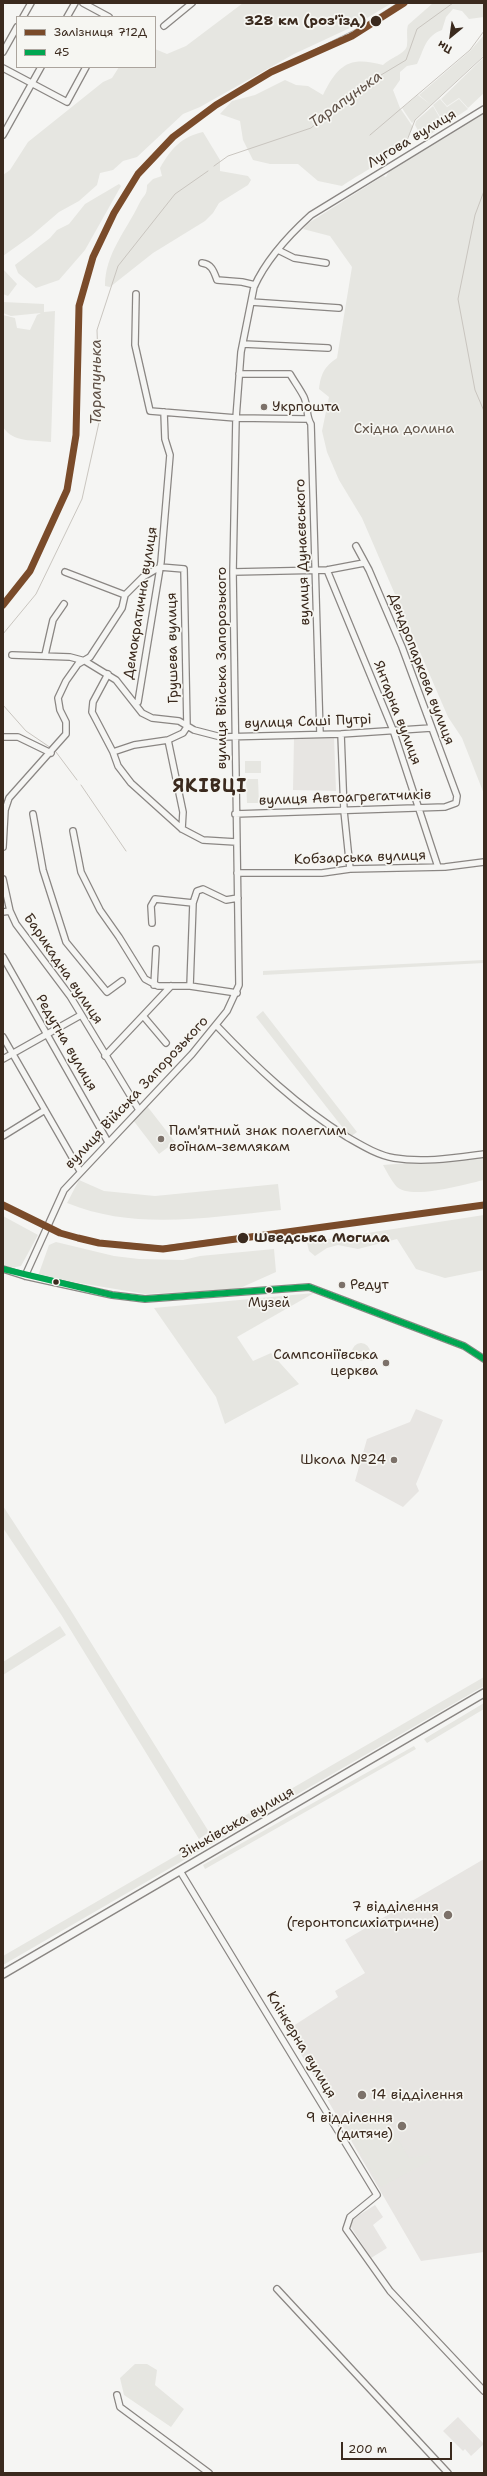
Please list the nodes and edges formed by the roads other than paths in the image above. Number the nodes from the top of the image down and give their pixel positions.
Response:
1 (31, 3) edge
2 (75, 3) edge
3 (83, 3) edge
4 (192, 3) edge
5 (24, 16) edge
6 (68, 16) edge
7 (107, 16) edge
8 (164, 26) dead end
9 (16, 29) edge
10 (3, 52) edge
11 (3, 68) edge
12 (40, 68) edge
13 (85, 68) edge
14 (31, 84) junction
15 (484, 109) edge
16 (3, 135) edge
17 (353, 189) joint
18 (278, 250) junction
19 (202, 263) dead end
20 (326, 263) dead end
21 (255, 285) junction
22 (136, 294) dead end
23 (251, 302) junction
24 (339, 308) dead end
25 (243, 344) junction
26 (328, 348) dead end
27 (239, 374) junction
28 (164, 412) junction
29 (236, 418) junction
30 (308, 419) junction
31 (356, 546) dead end
32 (364, 563) junction
33 (160, 567) junction
34 (316, 570) junction
35 (327, 570) junction
36 (65, 572) dead end
37 (233, 572) junction
38 (125, 595) junction
39 (64, 604) dead end
40 (12, 655) dead end
41 (45, 655) junction
42 (85, 661) junction
43 (108, 674) junction
44 (138, 702) dead end
45 (187, 727) junction
46 (431, 728) junction
47 (393, 730) junction
48 (320, 734) junction
49 (341, 734) junction
50 (234, 736) junction
51 (3, 737) edge
52 (168, 740) junction
53 (113, 752) junction
54 (51, 753) junction
55 (456, 803) joint
56 (418, 808) junction
57 (344, 811) junction
58 (33, 814) dead end
59 (235, 814) junction
60 (182, 829) junction
61 (73, 830) dead end
62 (236, 842) junction
63 (3, 847) edge
64 (484, 862) edge
65 (438, 867) junction
66 (350, 869) junction
67 (237, 873) junction
68 (3, 879) edge
69 (238, 898) junction
70 (193, 903) junction
71 (10, 911) junction
72 (3, 912) edge
73 (152, 923) dead end
74 (156, 949) dead end
75 (3, 957) edge
76 (122, 981) dead end
77 (154, 985) junction
78 (171, 986) junction
79 (190, 986) junction
80 (237, 993) junction
81 (81, 1015) junction
82 (144, 1017) junction
83 (216, 1026) junction
84 (46, 1033) junction
85 (3, 1037) edge
86 (166, 1043) dead end
87 (13, 1054) junction
88 (105, 1056) junction
89 (3, 1059) edge
90 (45, 1110) junction
91 (139, 1110) junction
92 (3, 1136) edge
93 (108, 1142) junction
94 (484, 1154) edge
95 (80, 1171) junction
96 (3, 1268) edge
97 (25, 1276) junction
98 (484, 1359) edge
99 (484, 1693) edge
100 (180, 1871) junction
101 (3, 1974) edge
102 (277, 2289) dead end
103 (484, 2391) edge
104 (117, 2394) dead end
105 (209, 2473) edge
106 (448, 2473) edge

1 - 5 street
2 - 6 street
3 - 7 street
4 - 8 street
9 - 10 street
11 - 14 street
12 - 14 street
13 - 14 street
14 - 16 street
15 - 17 street, Лугова вулиця
17 - 18 street, вулиця Війська Запорозького
18 - 20 street
18 - 21 street, вулиця Війська Запорозького
19 - 21 street
21 - 23 street, вулиця Війська Запорозького
22 - 28 street
23 - 24 street
23 - 25 street, вулиця Війська Запорозького
25 - 26 street
25 - 27 street, вулиця Війська Запорозького
27 - 29 street, вулиця Війська Запорозького
27 - 30 street, вулиця Дунаєвського
28 - 29 street
28 - 33 street, Демократична вулиця
29 - 30 street
29 - 37 street, вулиця Війська Запорозького
30 - 34 street, вулиця Дунаєвського
31 - 32 street, Дендропаркова вулиця
32 - 35 street
32 - 46 street, Дендропаркова вулиця
33 - 38 street
33 - 44 street, Демократична вулиця
33 - 45 street, Грушева вулиця
34 - 35 street
34 - 37 street
34 - 48 street, вулиця Дунаєвського
35 - 47 street, Янтарна вулиця
36 - 38 street
37 - 50 street, вулиця Війська Запорозького
38 - 42 street
39 - 41 street
40 - 41 street, вулиця Саші Путрі
41 - 42 street, вулиця Саші Путрі
42 - 43 street, вулиця Саші Путрі
42 - 54 street
43 - 45 street, вулиця Саші Путрі
43 - 53 street
45 - 50 street, вулиця Саші Путрі
45 - 52 street
46 - 47 street, вулиця Саші Путрі
46 - 55 street, Дендропаркова вулиця
47 - 49 street, вулиця Саші Путрі
47 - 56 street, Янтарна вулиця
48 - 49 street, вулиця Саші Путрі
48 - 50 street, вулиця Саші Путрі
49 - 57 street
50 - 59 street, вулиця Війська Запорозького
51 - 54 street
52 - 53 street
52 - 60 street
53 - 60 street
54 - 63 street
55 - 56 street, вулиця Автоагрегатчиків
56 - 57 street, вулиця Автоагрегатчиків
56 - 65 street, Янтарна вулиця
57 - 59 street, вулиця Автоагрегатчиків
57 - 66 street
58 - 76 street
59 - 62 street, вулиця Війська Запорозького
60 - 62 street
61 - 77 street
62 - 67 street, вулиця Війська Запорозького
64 - 65 street, Кобзарська вулиця
65 - 66 street, Кобзарська вулиця
66 - 67 street, Кобзарська вулиця
67 - 69 street, вулиця Війська Запорозького
68 - 71 street, Барикадна вулиця
69 - 70 street
69 - 80 street, вулиця Війська Запорозького
70 - 73 street
70 - 79 street
71 - 72 street
71 - 81 street, Барикадна вулиця
74 - 77 street
75 - 84 street, Редутна вулиця
77 - 78 street
78 - 79 street
78 - 82 street
79 - 80 street
80 - 83 street, вулиця Війська Запорозького
81 - 84 street
81 - 88 street, Барикадна вулиця
82 - 86 street
82 - 88 street
83 - 91 street, вулиця Війська Запорозького
83 - 94 street
84 - 87 street
84 - 93 street, Редутна вулиця
85 - 87 street
87 - 89 street
87 - 90 street
88 - 91 street, Барикадна вулиця
90 - 92 street
90 - 95 street
91 - 93 street, вулиця Війська Запорозького
93 - 95 street, вулиця Війська Запорозького
95 - 97 street, вулиця Війська Запорозького
96 - 97 street
97 - 98 street
99 - 100 main road, Зіньківська вулиця
100 - 101 main road, Зіньківська вулиця
100 - 103 street, Клінкерна вулиця
102 - 106 street
104 - 105 street

